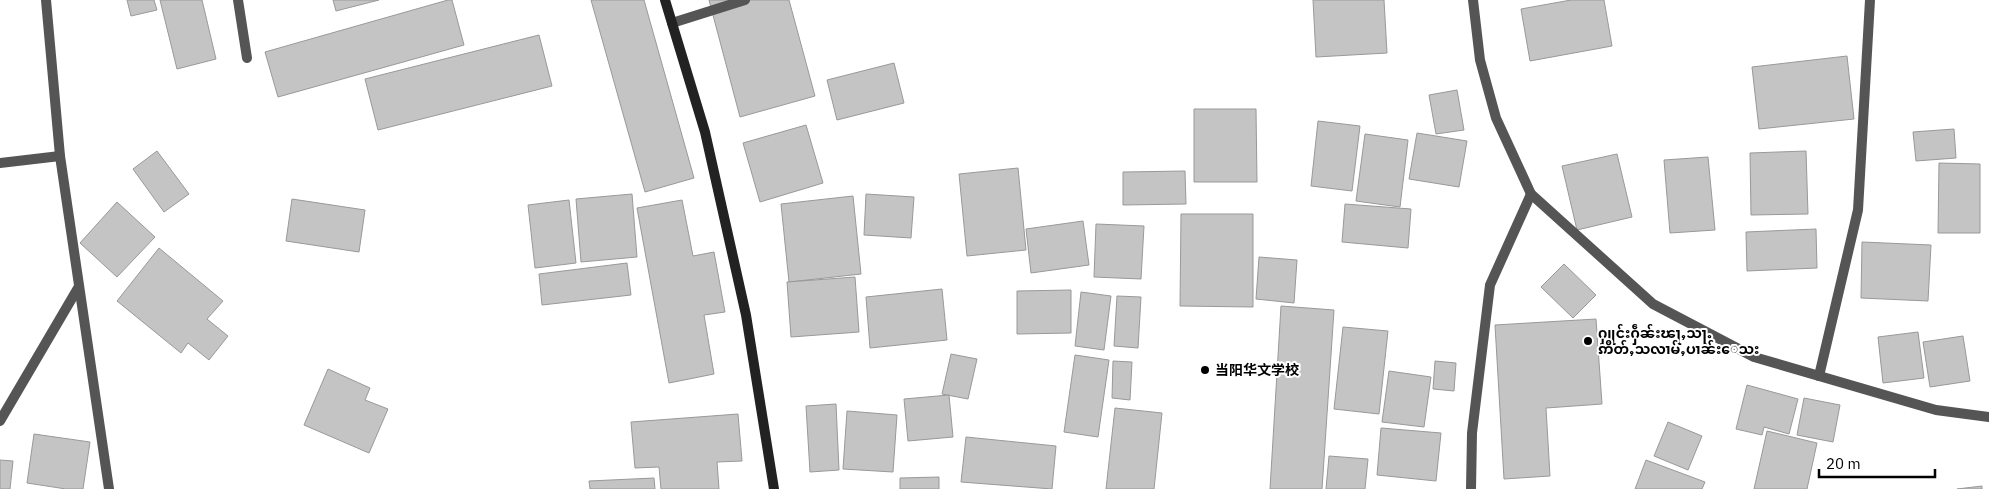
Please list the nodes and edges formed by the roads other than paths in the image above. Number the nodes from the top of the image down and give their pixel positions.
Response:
1 (46, 0) edge
2 (238, 0) edge
3 (665, 0) edge
4 (744, 0) edge
5 (1473, 0) edge
6 (1870, 0) edge
7 (672, 23) junction
8 (247, 58) dead end
9 (60, 156) junction
10 (0, 163) edge
11 (1531, 194) junction
12 (78, 288) junction
13 (1820, 376) junction
14 (1989, 416) edge
15 (0, 421) edge
16 (109, 489) edge
17 (774, 489) edge
18 (1471, 489) edge

1 - 9 street
2 - 8 street
3 - 7 street
4 - 7 street
5 - 11 street
6 - 13 street
7 - 17 street
9 - 10 street
9 - 12 street
11 - 13 street
11 - 18 street
12 - 15 street
12 - 16 street
13 - 14 street

